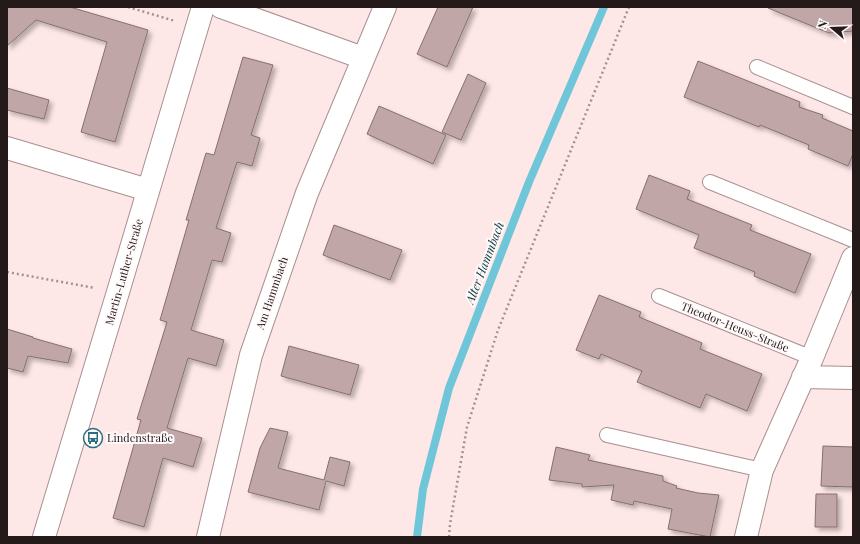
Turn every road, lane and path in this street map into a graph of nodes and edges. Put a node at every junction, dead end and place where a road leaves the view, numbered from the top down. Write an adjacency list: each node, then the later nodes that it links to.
1 (128, 7): 6 (path)
2 (203, 7): 6 (street, Martin-Luther-Straße)
3 (221, 7): 7 (street)
4 (385, 7): 7 (street, Am Hammbach)
5 (629, 7): 24 (path)
6 (197, 28): 12 (street, Martin-Luther-Straße)
7 (364, 58): 23 (street, Am Hammbach)
8 (757, 67): 9 (lane)
9 (853, 107)
10 (7, 148): 12 (street)
11 (710, 182): 13 (lane)
12 (148, 190): 16 (street, Martin-Luther-Straße)
13 (853, 240)
14 (853, 258): 18 (street)
15 (7, 272): 16 (path)
16 (118, 292): 22 (street, Martin-Luther-Straße)
17 (659, 296): 18 (lane, Theodor-Heuss-Straße)
18 (807, 368): 19 (street); 21 (street)
19 (853, 378)
20 (608, 435): 21 (lane)
21 (762, 470): 25 (street)
22 (44, 537)
23 (208, 537)
24 (449, 537)
25 (746, 537)

